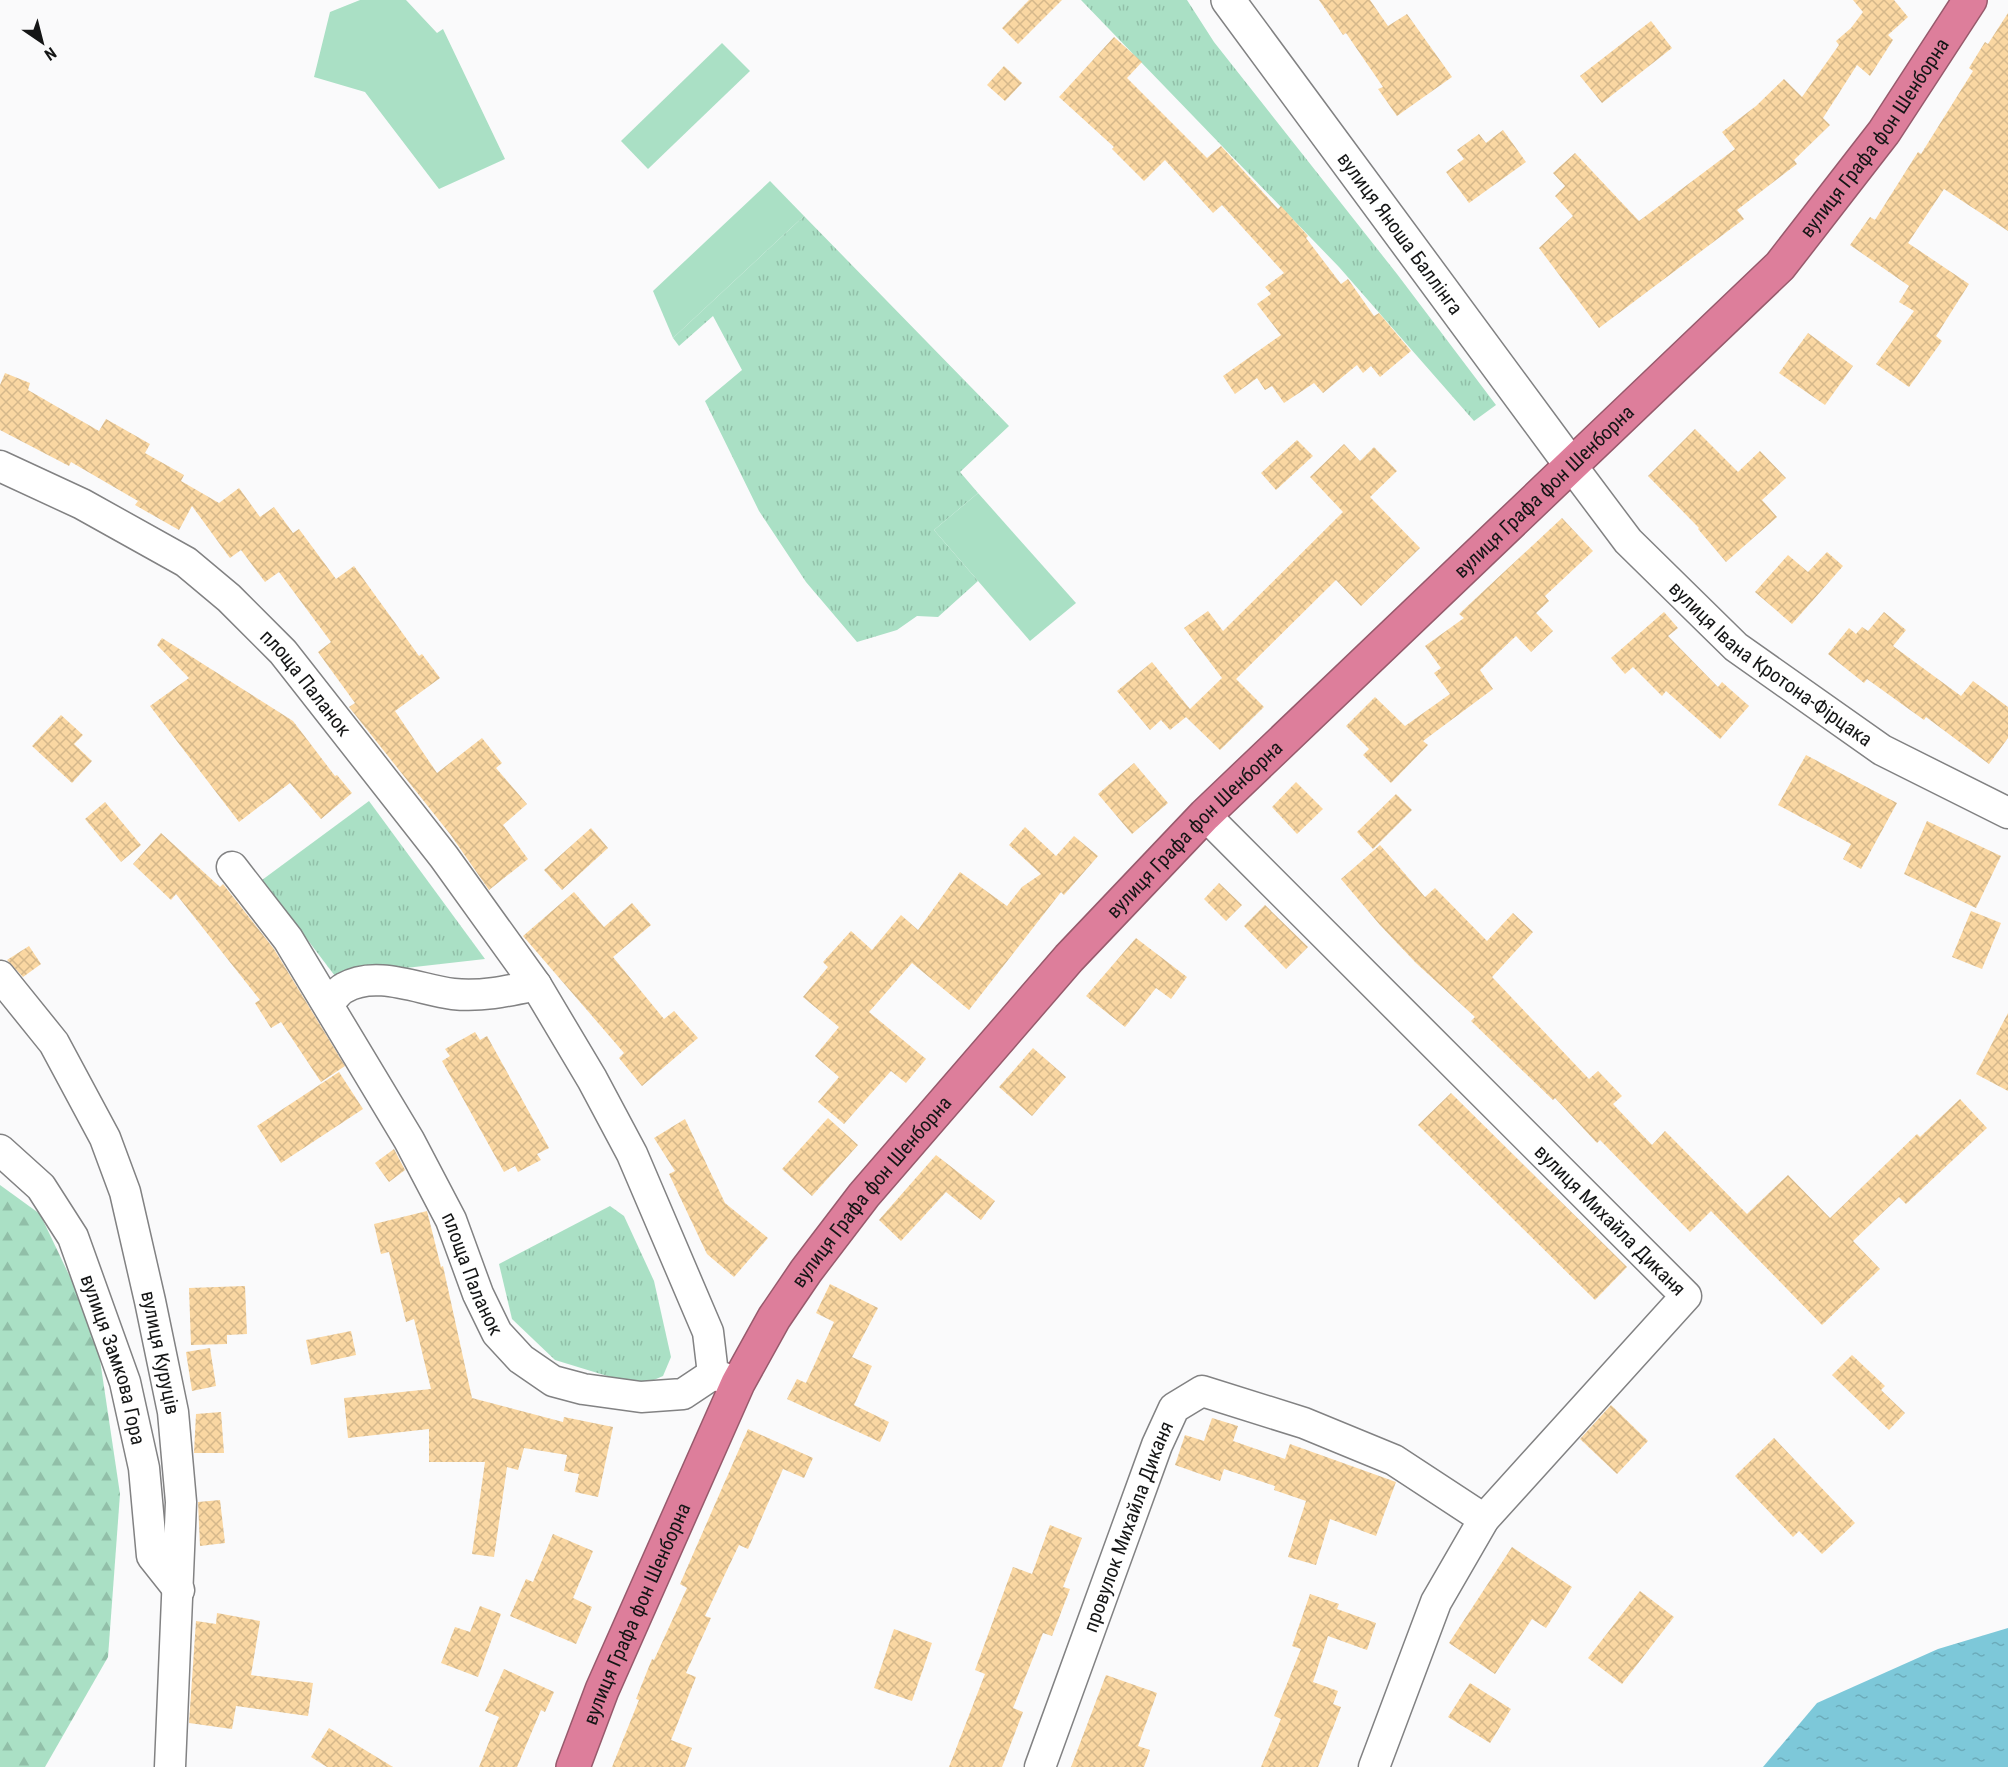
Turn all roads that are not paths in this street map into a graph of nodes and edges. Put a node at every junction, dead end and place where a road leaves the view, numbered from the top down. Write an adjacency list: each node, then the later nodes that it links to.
1 (1228, 0): 3 (street, вулиця Яноша Баллінга)
2 (1970, 0): 3 (highway, вулиця Графа фон Шенборна)
3 (1571, 465): 5 (street, вулиця Івана Кротона-Фірцака); 6 (highway, вулиця Графа фон Шенборна)
4 (0, 466): 9 (street, площа Паланок)
5 (2008, 813)
6 (1205, 815): 12 (highway, вулиця Графа фон Шенборна); 13 (street, вулиця Михайла Диканя)
7 (232, 867): 10 (street, площа Паланок)
8 (0, 976): 14 (street, вулиця Куруців)
9 (536, 985): 10 (street); 12 (street, площа Паланок)
10 (328, 1004): 12 (street, площа Паланок)
11 (0, 1150): 14 (street, вулиця Замкова Гора)
12 (725, 1378): 16 (highway, вулиця Графа фон Шенборна)
13 (1484, 1519): 17 (street, провулок Михайла Диканя); 18 (street, вулиця Михайла Диканя)
14 (179, 1590): 15 (street, вулиця Куруців)
15 (170, 1767)
16 (573, 1767)
17 (1040, 1767)
18 (1374, 1767)

